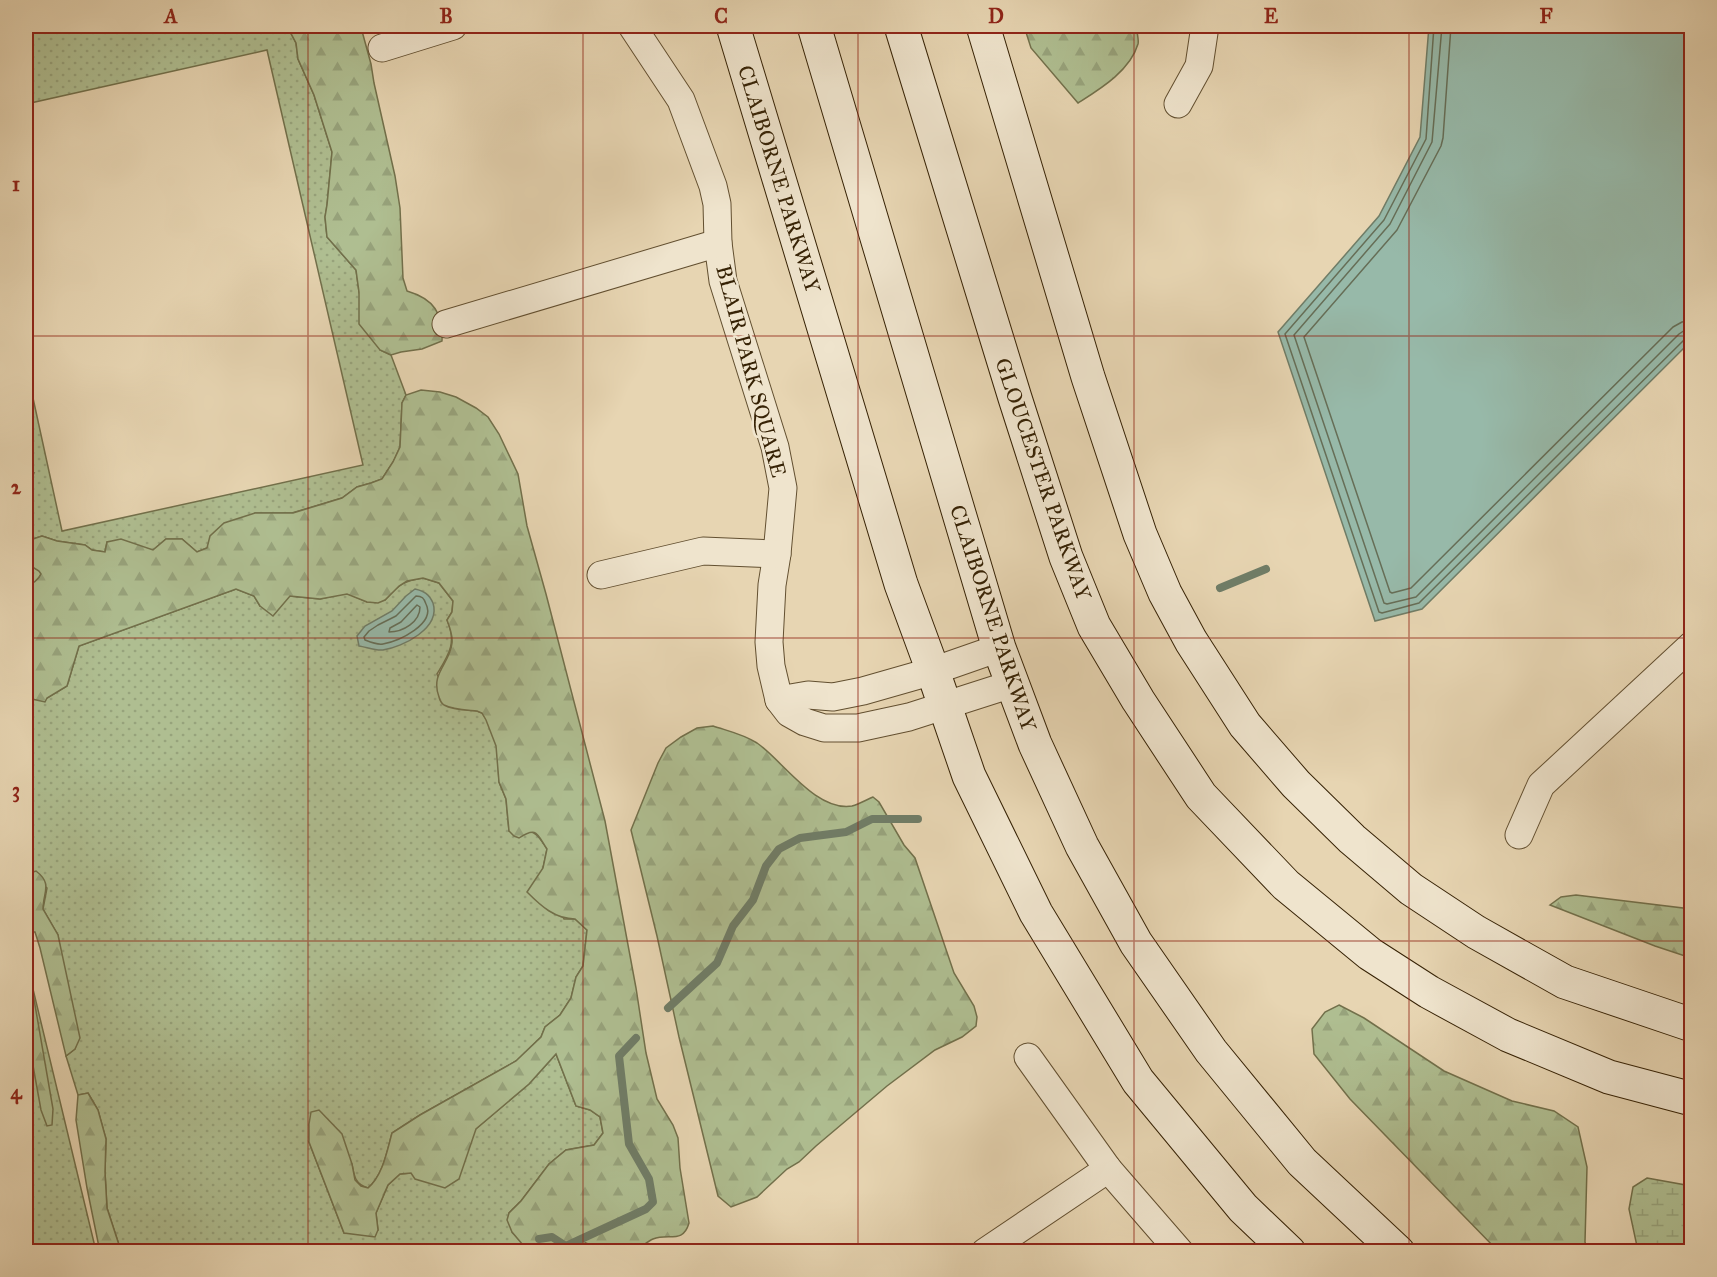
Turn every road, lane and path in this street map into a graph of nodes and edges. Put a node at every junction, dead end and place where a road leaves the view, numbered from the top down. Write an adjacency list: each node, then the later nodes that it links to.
1 (453, 26): 8 (street)
2 (632, 26): 10 (street, BLAIR PARK SQUARE)
3 (733, 26): 16 (main road, CLAIBORNE PARKWAY)
4 (814, 26): 15 (main road, CLAIBORNE PARKWAY)
5 (902, 26): 23 (main road, GLOUCESTER PARKWAY)
6 (983, 26): 21 (main road)
7 (1205, 26): 9 (street)
8 (382, 48)
9 (1178, 104)
10 (718, 243): 11 (street); 12 (street, BLAIR PARK SQUARE)
11 (446, 324)
12 (777, 554): 13 (street); 18 (street, BLAIR PARK SQUARE)
13 (601, 575)
14 (1692, 645): 20 (street)
15 (999, 648): 16 (street); 17 (main road, CLAIBORNE PARKWAY)
16 (933, 671): 18 (street); 19 (main road, CLAIBORNE PARKWAY)
17 (1012, 684): 19 (street); 28 (main road, CLAIBORNE PARKWAY)
18 (779, 700): 19 (street)
19 (944, 706): 27 (main road, CLAIBORNE PARKWAY)
20 (1519, 836)
21 (1692, 1025)
22 (1028, 1057): 24 (street)
23 (1692, 1099)
24 (1108, 1169): 25 (street); 26 (street)
25 (985, 1251)
26 (1180, 1251)
27 (1289, 1251)
28 (1398, 1251)

